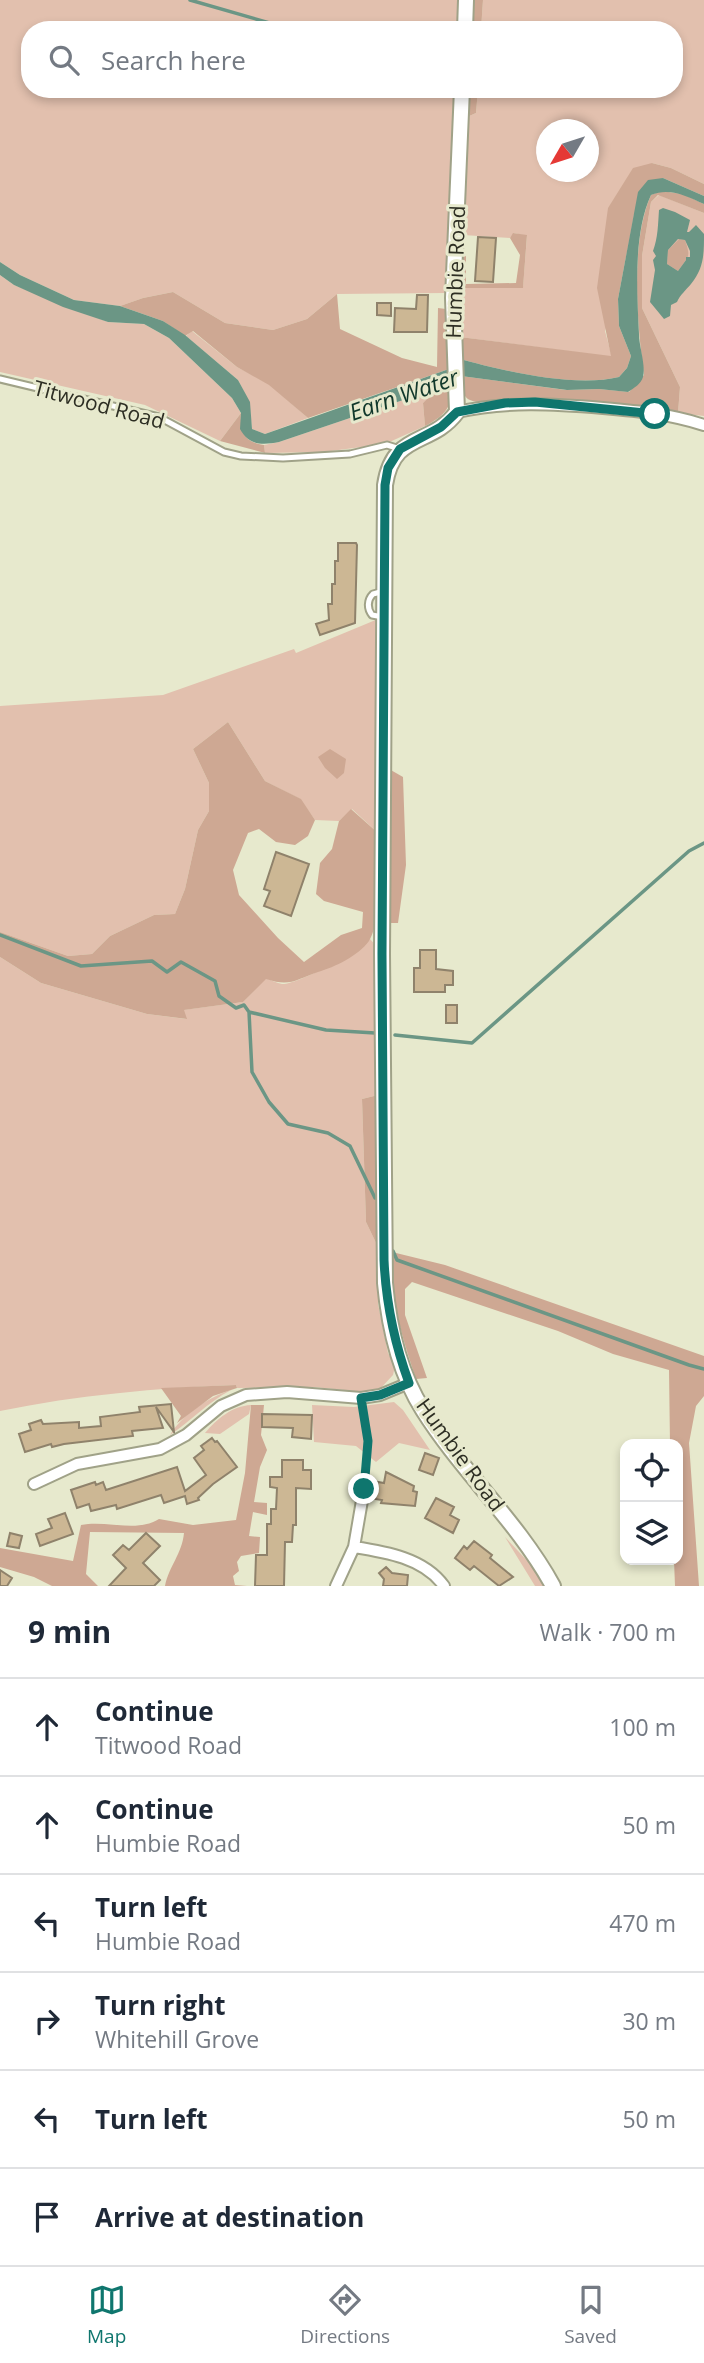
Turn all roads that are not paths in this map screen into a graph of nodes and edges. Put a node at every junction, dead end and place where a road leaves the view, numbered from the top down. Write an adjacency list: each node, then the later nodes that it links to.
1 (466, 0): 2 (street)
2 (465, 21)
3 (462, 98): 5 (street, Humbie Road)
4 (0, 379): 7 (lane, Titwood Road)
5 (457, 412): 6 (street); 7 (street)
6 (704, 425)
7 (400, 449): 8 (street, Humbie Road)
8 (409, 1383): 9 (street); 14 (street, Humbie Road)
9 (34, 1484)
10 (364, 1489): 11 (street)
11 (354, 1547): 12 (street); 13 (street)
12 (336, 1586)
13 (444, 1586)
14 (553, 1586)

